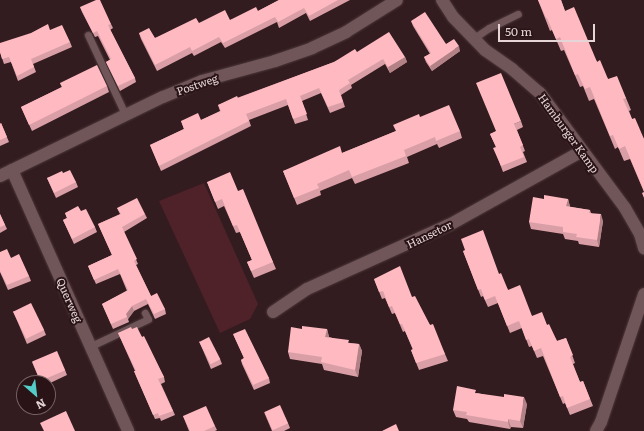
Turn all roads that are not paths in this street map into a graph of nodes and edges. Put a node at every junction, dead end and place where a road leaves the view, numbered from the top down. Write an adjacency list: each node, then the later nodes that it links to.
1 (397, 0): 6 (street, Postweg)
2 (442, 0): 5 (street, Hamburger Kamp)
3 (518, 14): 5 (lane)
4 (88, 35): 6 (lane)
5 (474, 38): 7 (street, Hamburger Kamp)
6 (125, 114): 8 (street, Postweg)
7 (582, 150): 10 (street, Hamburger Kamp); 12 (street, Hansetor)
8 (12, 170): 9 (street, Postweg); 14 (street, Querweg)
9 (0, 176)
10 (644, 248)
11 (644, 294): 16 (street)
12 (273, 312)
13 (145, 313): 14 (lane)
14 (90, 346): 15 (street, Querweg)
15 (128, 431)
16 (596, 431)

